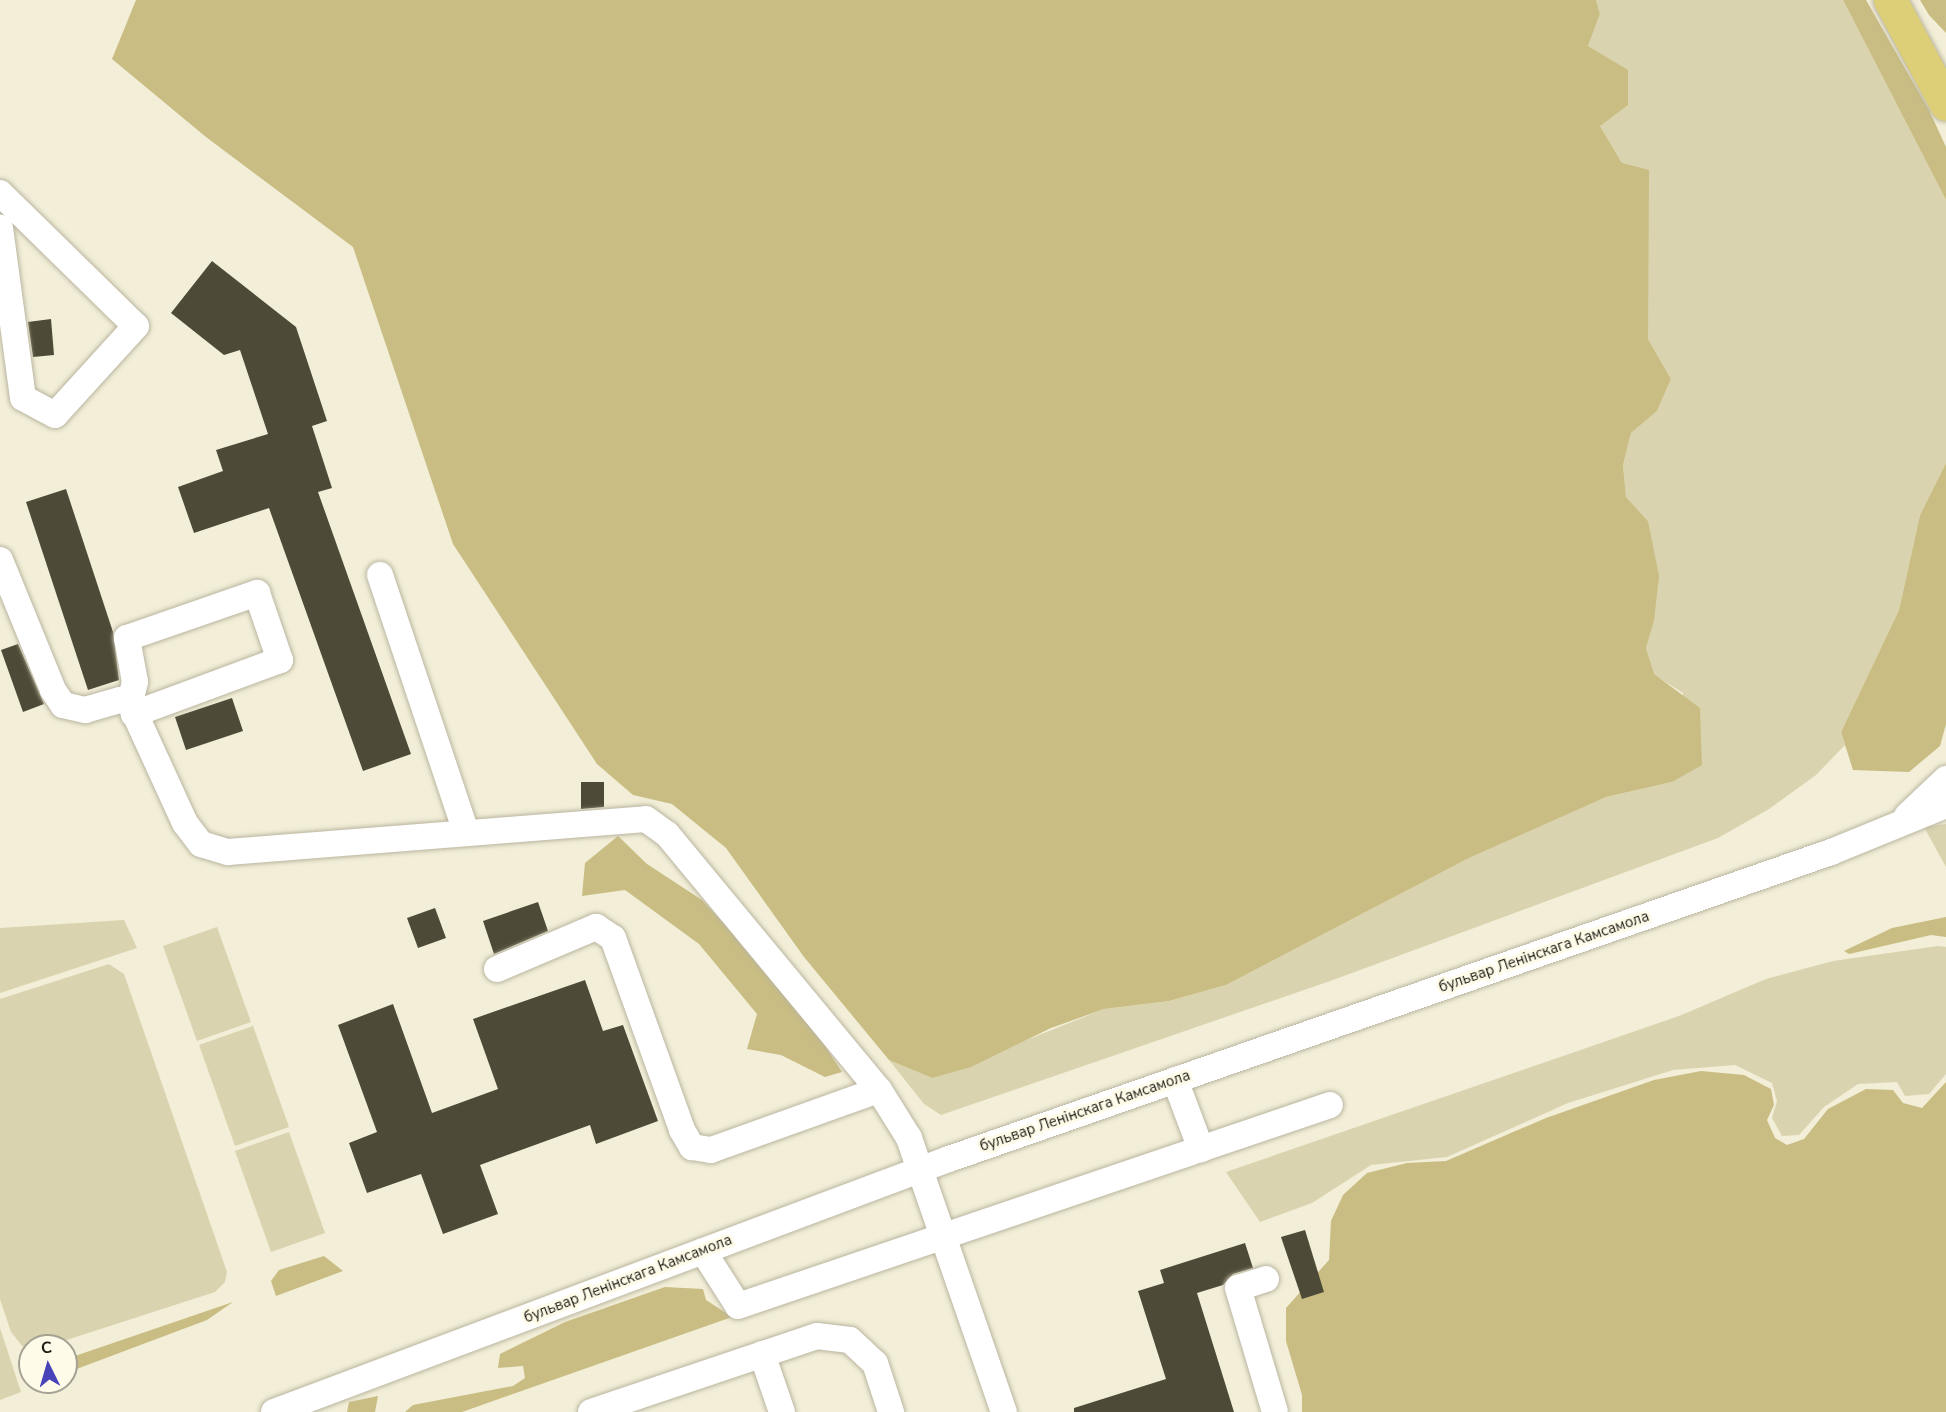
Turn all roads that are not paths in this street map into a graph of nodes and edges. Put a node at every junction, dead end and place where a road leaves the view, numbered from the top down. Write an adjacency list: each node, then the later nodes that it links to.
1 (1890, 0): 2 (main road)
2 (1946, 104)
3 (0, 193): 4 (street)
4 (0, 228)
5 (0, 560): 7 (street)
6 (380, 575): 11 (street)
7 (132, 708): 7 (street); 11 (street)
8 (1946, 779): 10 (street, бульвар Ленінскага Камсамола)
9 (1946, 805): 10 (street, бульвар Ленінскага Камсамола)
10 (1900, 823): 13 (street, бульвар Ленінскага Камсамола)
11 (466, 832): 14 (street)
12 (497, 969): 14 (street)
13 (1175, 1080): 16 (street); 17 (street, бульвар Ленінскага Камсамола)
14 (879, 1090): 17 (street)
15 (1330, 1105): 16 (street)
16 (1201, 1149): 18 (street)
17 (920, 1170): 18 (street); 19 (street, бульвар Ленінскага Камсамола)
18 (942, 1237): 19 (street); 22 (street)
19 (703, 1251): 23 (street, бульвар Ленінскага Камсамола)
20 (1266, 1279): 27 (street)
21 (762, 1354): 24 (street); 25 (street); 26 (street)
22 (999, 1408)
23 (274, 1412)
24 (591, 1412)
25 (782, 1412)
26 (891, 1412)
27 (1275, 1412)

